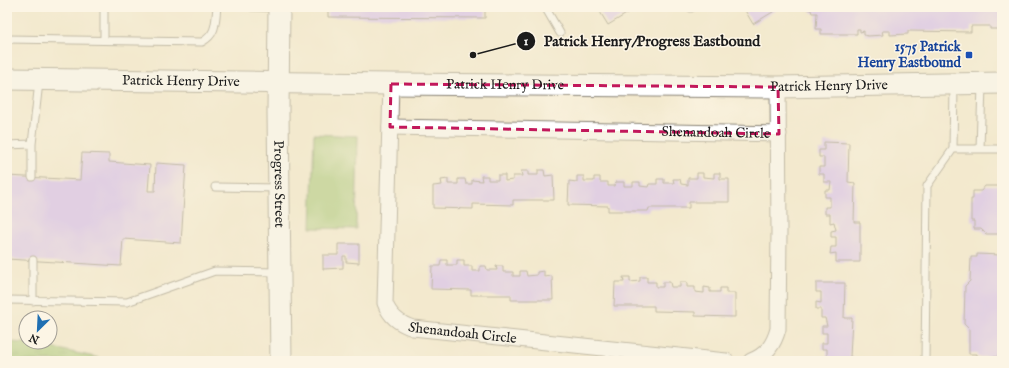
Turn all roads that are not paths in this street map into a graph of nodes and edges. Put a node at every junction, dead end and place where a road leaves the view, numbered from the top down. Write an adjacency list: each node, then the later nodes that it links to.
1 (104, 7): 8 (lane)
2 (217, 7): 8 (lane)
3 (251, 7): 4 (lane)
4 (279, 7): 11 (main road, Progress Street)
5 (545, 7): 6 (lane)
6 (560, 32)
7 (7, 39): 8 (lane)
8 (104, 40)
9 (7, 79): 10 (main road, Patrick Henry Drive)
10 (39, 80): 11 (main road, Patrick Henry Drive); 18 (lane)
11 (278, 82): 12 (main road, Patrick Henry Drive); 25 (main road, Progress Street)
12 (391, 84): 15 (main road, Patrick Henry Drive); 16 (street, Shenandoah Circle)
13 (954, 84): 14 (main road, Patrick Henry Drive); 15 (main road, Patrick Henry Drive); 22 (lane)
14 (992, 84): 20 (lane)
15 (778, 87): 17 (street, Shenandoah Circle)
16 (390, 127): 17 (street, Shenandoah Circle); 31 (street, Shenandoah Circle)
17 (779, 134): 32 (street, Shenandoah Circle)
18 (32, 144): 19 (lane); 23 (lane)
19 (7, 145)
20 (980, 149): 21 (lane); 22 (lane)
21 (1002, 149)
22 (953, 150): 33 (lane)
23 (32, 177)
24 (215, 187): 25 (lane)
25 (280, 188): 27 (main road, Progress Street)
26 (32, 260): 29 (lane)
27 (281, 272): 29 (lane); 30 (main road, Progress Street)
28 (7, 300): 29 (lane)
29 (33, 301)
30 (281, 361)
31 (726, 361)
32 (751, 361)
33 (925, 361)

